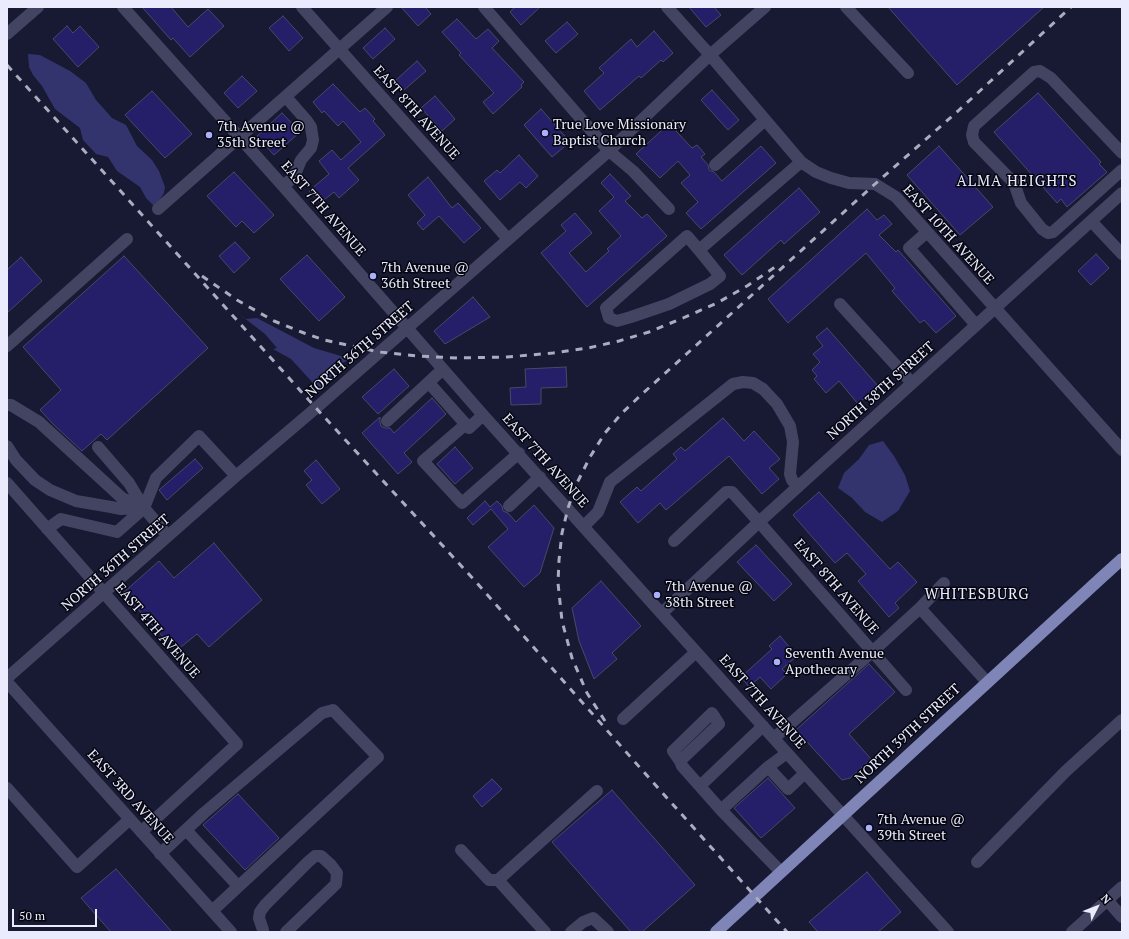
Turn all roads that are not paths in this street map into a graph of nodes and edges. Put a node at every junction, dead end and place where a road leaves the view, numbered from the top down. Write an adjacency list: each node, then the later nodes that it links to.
1 (38, 7): 9 (street)
2 (123, 7): 15 (street, EAST 7TH AVENUE)
3 (302, 7): 10 (street, EAST 8TH AVENUE)
4 (387, 7): 10 (street)
5 (484, 7): 16 (street)
6 (667, 7): 11 (street, EAST 10TH AVENUE)
7 (765, 7): 11 (street, NORTH 36TH STREET)
8 (846, 7): 12 (street)
9 (7, 34)
10 (339, 49): 13 (street); 28 (street, EAST 8TH AVENUE)
11 (710, 55): 14 (street, EAST 10TH AVENUE); 16 (street, NORTH 36TH STREET)
12 (908, 73)
13 (286, 97): 15 (street); 21 (street)
14 (766, 120): 18 (street, EAST 10TH AVENUE); 19 (street)
15 (240, 138): 21 (street, EAST 7TH AVENUE); 24 (street)
16 (609, 151): 23 (street); 28 (street, NORTH 36TH STREET)
17 (1122, 153): 20 (street)
18 (801, 162): 26 (street, EAST 10TH AVENUE); 29 (street)
19 (715, 165)
20 (1121, 172)
21 (283, 186): 34 (street, EAST 7TH AVENUE)
22 (1122, 193): 25 (street, NORTH 38TH STREET)
23 (669, 209)
24 (158, 210)
25 (1091, 221): 30 (street); 32 (street, NORTH 38TH STREET)
26 (926, 233): 32 (street, EAST 10TH AVENUE); 33 (street)
27 (127, 239): 35 (street)
28 (508, 239): 34 (street, NORTH 36TH STREET)
29 (699, 250): 29 (street)
30 (1122, 254)
31 (840, 304): 38 (street)
32 (994, 308): 33 (street, NORTH 38TH STREET); 45 (street, EAST 10TH AVENUE)
33 (976, 325): 38 (street, NORTH 38TH STREET)
34 (407, 328): 36 (street, EAST 7TH AVENUE); 47 (street, NORTH 36TH STREET)
35 (7, 346)
36 (444, 369): 37 (street); 40 (street, EAST 7TH AVENUE)
37 (429, 383): 41 (street); 42 (street)
38 (912, 384): 50 (street, NORTH 38TH STREET)
39 (8, 408): 52 (street)
40 (483, 415): 42 (street); 46 (street, EAST 7TH AVENUE)
41 (387, 421)
42 (466, 424): 46 (street)
43 (7, 446): 52 (street)
44 (98, 447): 52 (street)
45 (1122, 450)
46 (518, 453): 48 (street, EAST 7TH AVENUE)
47 (236, 476): 52 (street); 56 (street, NORTH 36TH STREET)
48 (540, 477): 51 (street); 54 (street, EAST 7TH AVENUE)
49 (7, 483): 55 (street, EAST 4TH AVENUE)
50 (798, 487): 53 (street, NORTH 38TH STREET); 54 (street)
51 (509, 506)
52 (144, 508): 55 (street); 56 (street)
53 (759, 522): 57 (street, EAST 8TH AVENUE); 62 (street, NORTH 38TH STREET); 64 (street, EAST 8TH AVENUE)
54 (584, 526): 62 (street, EAST 7TH AVENUE)
55 (47, 529): 60 (street, EAST 4TH AVENUE)
56 (168, 536): 60 (street, NORTH 36TH STREET)
57 (674, 541)
58 (1122, 560): 66 (main road, NORTH 39TH STREET)
59 (944, 583): 61 (street)
60 (104, 593): 65 (street, NORTH 36TH STREET); 84 (street, EAST 4TH AVENUE)
61 (920, 608): 64 (street); 66 (street)
62 (662, 613): 63 (street, EAST 7TH AVENUE)
63 (696, 652): 69 (street); 71 (street, EAST 7TH AVENUE)
64 (872, 652): 68 (street, EAST 8TH AVENUE); 72 (street)
65 (7, 678)
66 (987, 682): 81 (main road, NORTH 39TH STREET)
67 (9, 689): 82 (street, EAST 3RD AVENUE)
68 (906, 690)
69 (623, 719)
70 (1122, 720): 87 (street)
71 (763, 726): 72 (street, EAST 7TH AVENUE); 77 (street)
72 (774, 738): 73 (street, EAST 7TH AVENUE)
73 (787, 753): 75 (street); 76 (street, EAST 7TH AVENUE)
74 (680, 761): 77 (street)
75 (768, 767): 76 (street); 80 (street)
76 (805, 773): 81 (street, EAST 7TH AVENUE)
77 (700, 786): 80 (street)
78 (7, 788): 82 (street)
79 (597, 791): 89 (street)
80 (721, 810): 88 (street)
81 (843, 815): 88 (main road, NORTH 39TH STREET); 103 (street, EAST 7TH AVENUE)
82 (130, 819): 84 (street, EAST 3RD AVENUE)
83 (186, 830): 86 (street); 90 (street); 90 (street)
84 (141, 832): 86 (street, EAST 3RD AVENUE)
85 (461, 850): 89 (street)
86 (160, 854): 93 (street, EAST 3RD AVENUE)
87 (978, 862)
88 (782, 872): 102 (main road, NORTH 39TH STREET)
89 (498, 880): 99 (street)
90 (238, 886): 93 (street)
91 (1122, 887): 92 (street)
92 (1107, 900): 94 (street); 95 (street)
93 (212, 911): 97 (street, EAST 3RD AVENUE)
94 (1122, 916)
95 (1079, 930)
96 (264, 931): 98 (street)
97 (231, 932)
98 (286, 932)
99 (545, 932)
100 (570, 932): 101 (street)
101 (608, 932)
102 (716, 932)
103 (948, 932)

